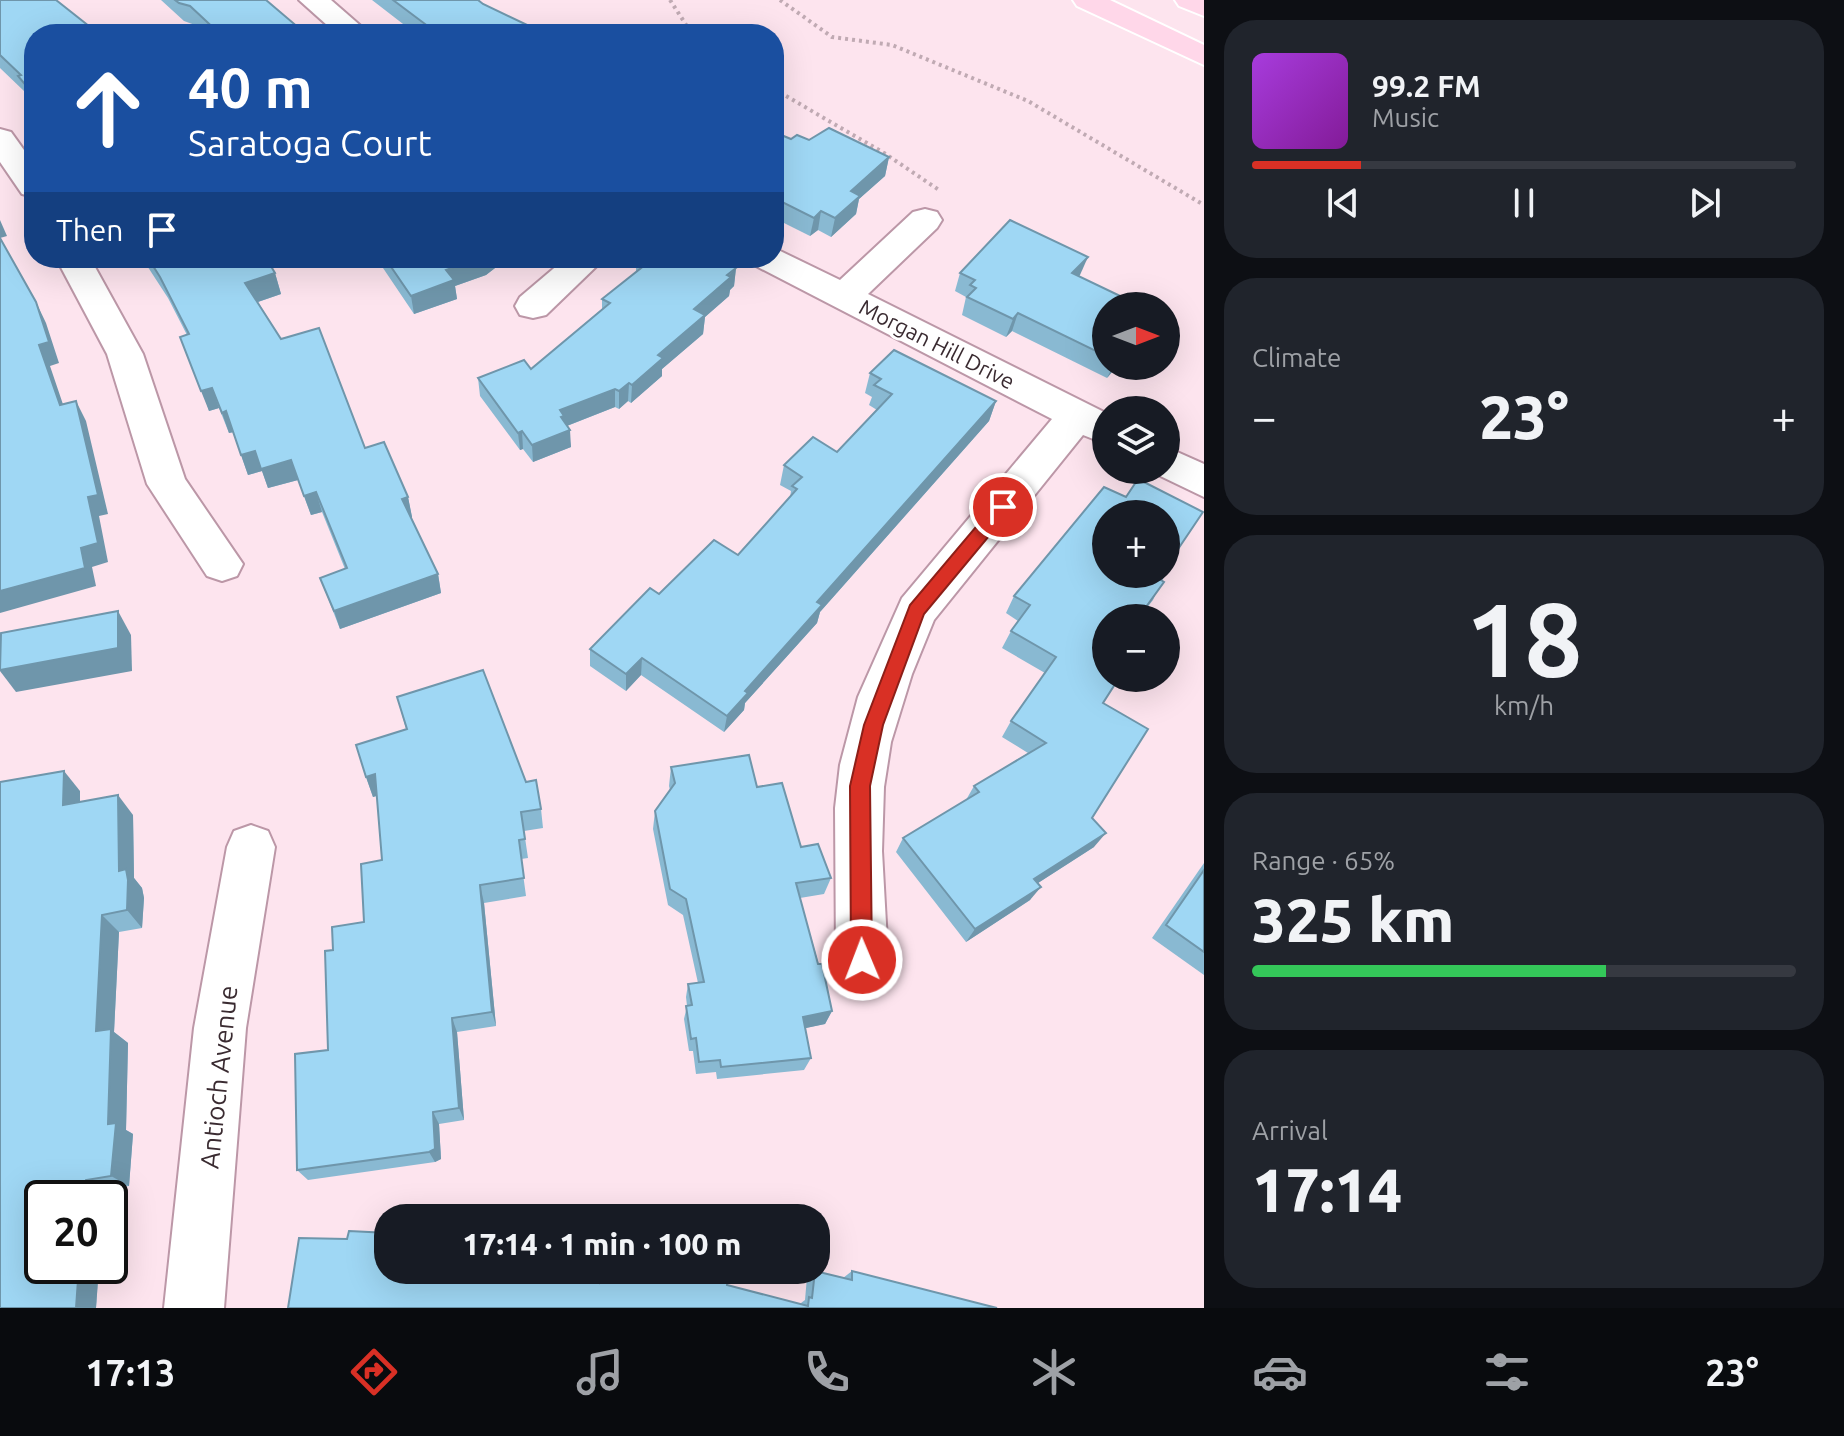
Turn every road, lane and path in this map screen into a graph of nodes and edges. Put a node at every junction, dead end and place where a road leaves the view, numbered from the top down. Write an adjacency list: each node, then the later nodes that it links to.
1 (313, 0): 7 (street)
2 (670, 0): 8 (path)
3 (780, 0): 13 (path)
4 (1087, 0): 9 (main road)
5 (1189, 0): 6 (main road)
6 (1204, 7)
7 (343, 24)
8 (686, 24)
9 (1204, 56)
10 (784, 95): 14 (path)
11 (0, 139): 12 (street)
12 (24, 173)
13 (1204, 205)
14 (925, 220): 18 (street)
15 (784, 267): 18 (street, Morgan Hill Drive)
16 (78, 268): 23 (street)
17 (577, 268): 19 (street)
18 (845, 296): 20 (street, Morgan Hill Drive)
19 (533, 306)
20 (1092, 423): 25 (street)
21 (1180, 469): 22 (street)
22 (1204, 482)
23 (222, 564)
24 (251, 847): 26 (street, Antioch Avenue)
25 (862, 960)
26 (194, 1308)

